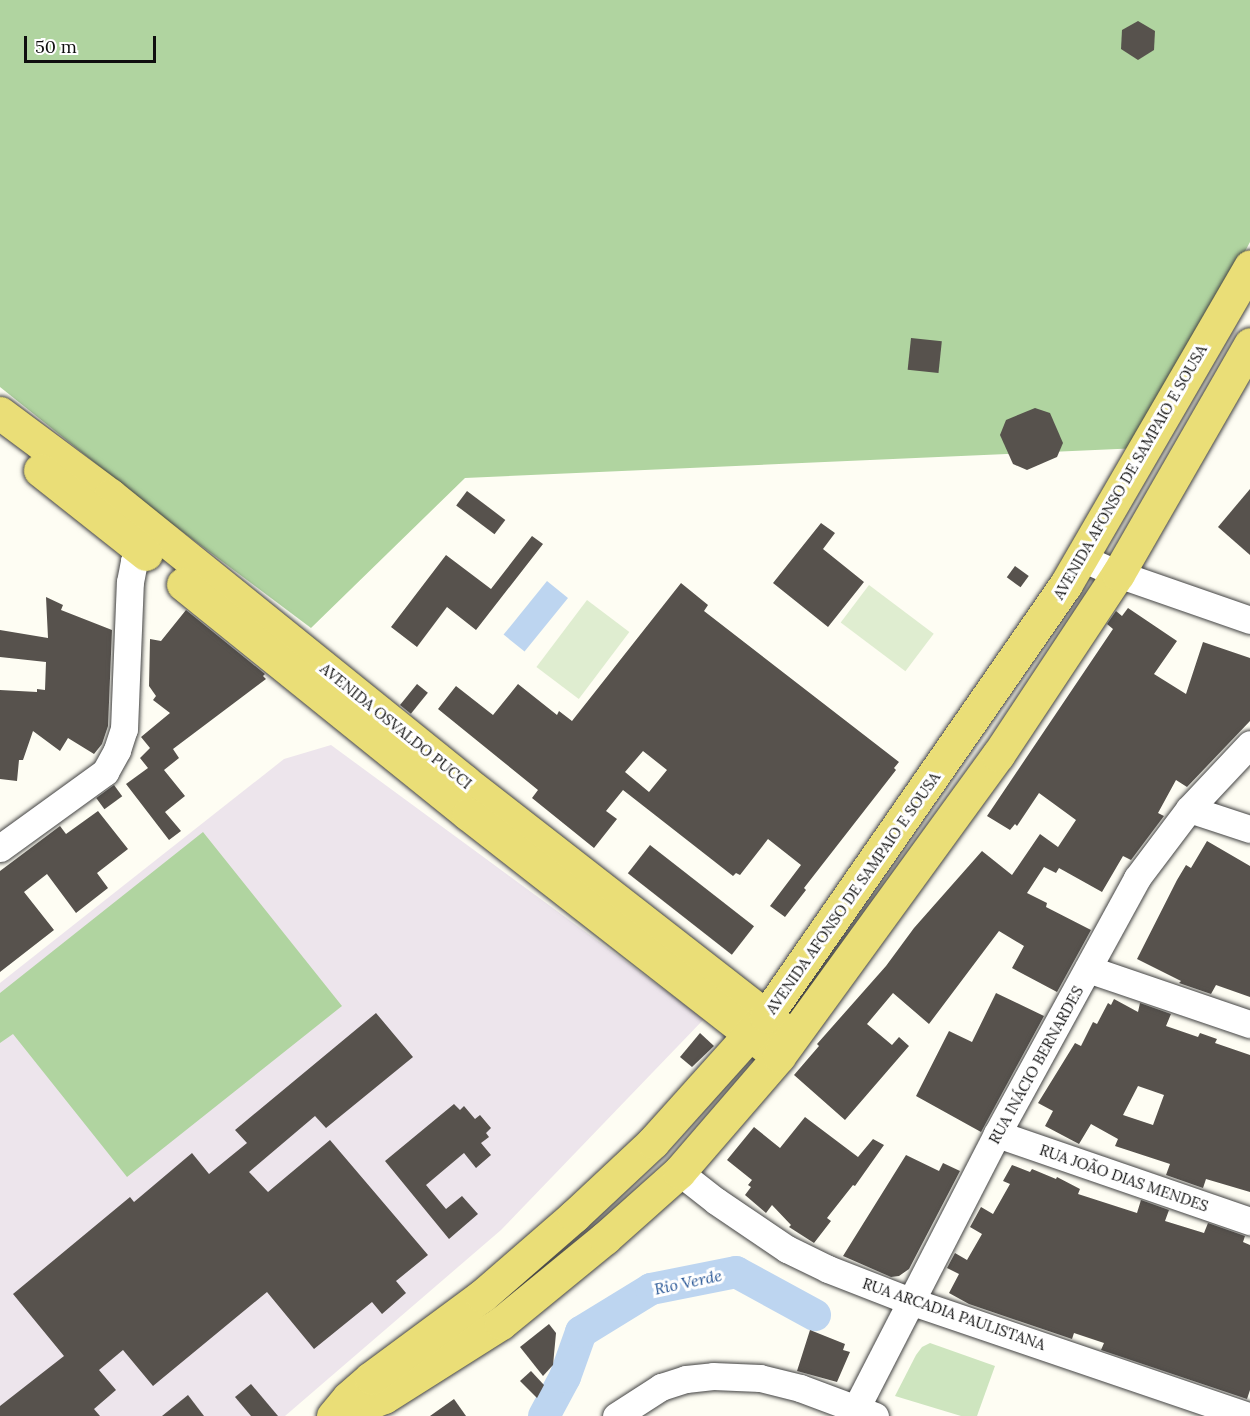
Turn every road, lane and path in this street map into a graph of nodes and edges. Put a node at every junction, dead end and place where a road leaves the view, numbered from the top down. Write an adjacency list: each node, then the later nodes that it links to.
1 (1250, 266): 6 (main road, AVENIDA AFONSO DE SAMPAIO E SOUSA)
2 (1250, 344): 7 (main road, AVENIDA AFONSO DE SAMPAIO E SOUSA)
3 (0, 413): 5 (main road, AVENIDA OSVALDO PUCCI)
4 (0, 439): 5 (main road, AVENIDA OSVALDO PUCCI)
5 (144, 538): 12 (street); 15 (main road, AVENIDA OSVALDO PUCCI)
6 (1082, 558): 7 (street); 15 (main road, AVENIDA AFONSO DE SAMPAIO E SOUSA)
7 (1118, 574): 8 (street); 16 (main road, AVENIDA AFONSO DE SAMPAIO E SOUSA)
8 (1250, 620)
9 (1250, 744): 10 (street, RUA INÁCIO BERNARDES)
10 (1189, 809): 11 (street); 13 (street, RUA INÁCIO BERNARDES)
11 (1250, 829)
12 (0, 848)
13 (1088, 969): 14 (street); 17 (street, RUA INÁCIO BERNARDES)
14 (1250, 1024)
15 (758, 1026): 16 (main road, AVENIDA OSVALDO PUCCI); 20 (main road, AVENIDA AFONSO DE SAMPAIO E SOUSA)
16 (786, 1047): 18 (main road, AVENIDA AFONSO DE SAMPAIO E SOUSA)
17 (997, 1134): 19 (street, RUA JOÃO DIAS MENDES); 21 (street, RUA INÁCIO BERNARDES)
18 (679, 1172): 21 (street, RUA ARCADIA PAULISTANA); 22 (main road, AVENIDA AFONSO DE SAMPAIO E SOUSA)
19 (1250, 1221)
20 (482, 1296): 22 (main road); 24 (main road, AVENIDA AFONSO DE SAMPAIO E SOUSA)
21 (910, 1300): 23 (street, RUA INÁCIO BERNARDES); 26 (street, RUA ARCADIA PAULISTANA)
22 (501, 1323): 24 (main road, AVENIDA AFONSO DE SAMPAIO E SOUSA)
23 (861, 1414): 25 (street)
24 (334, 1416)
25 (616, 1416)
26 (1248, 1416)

